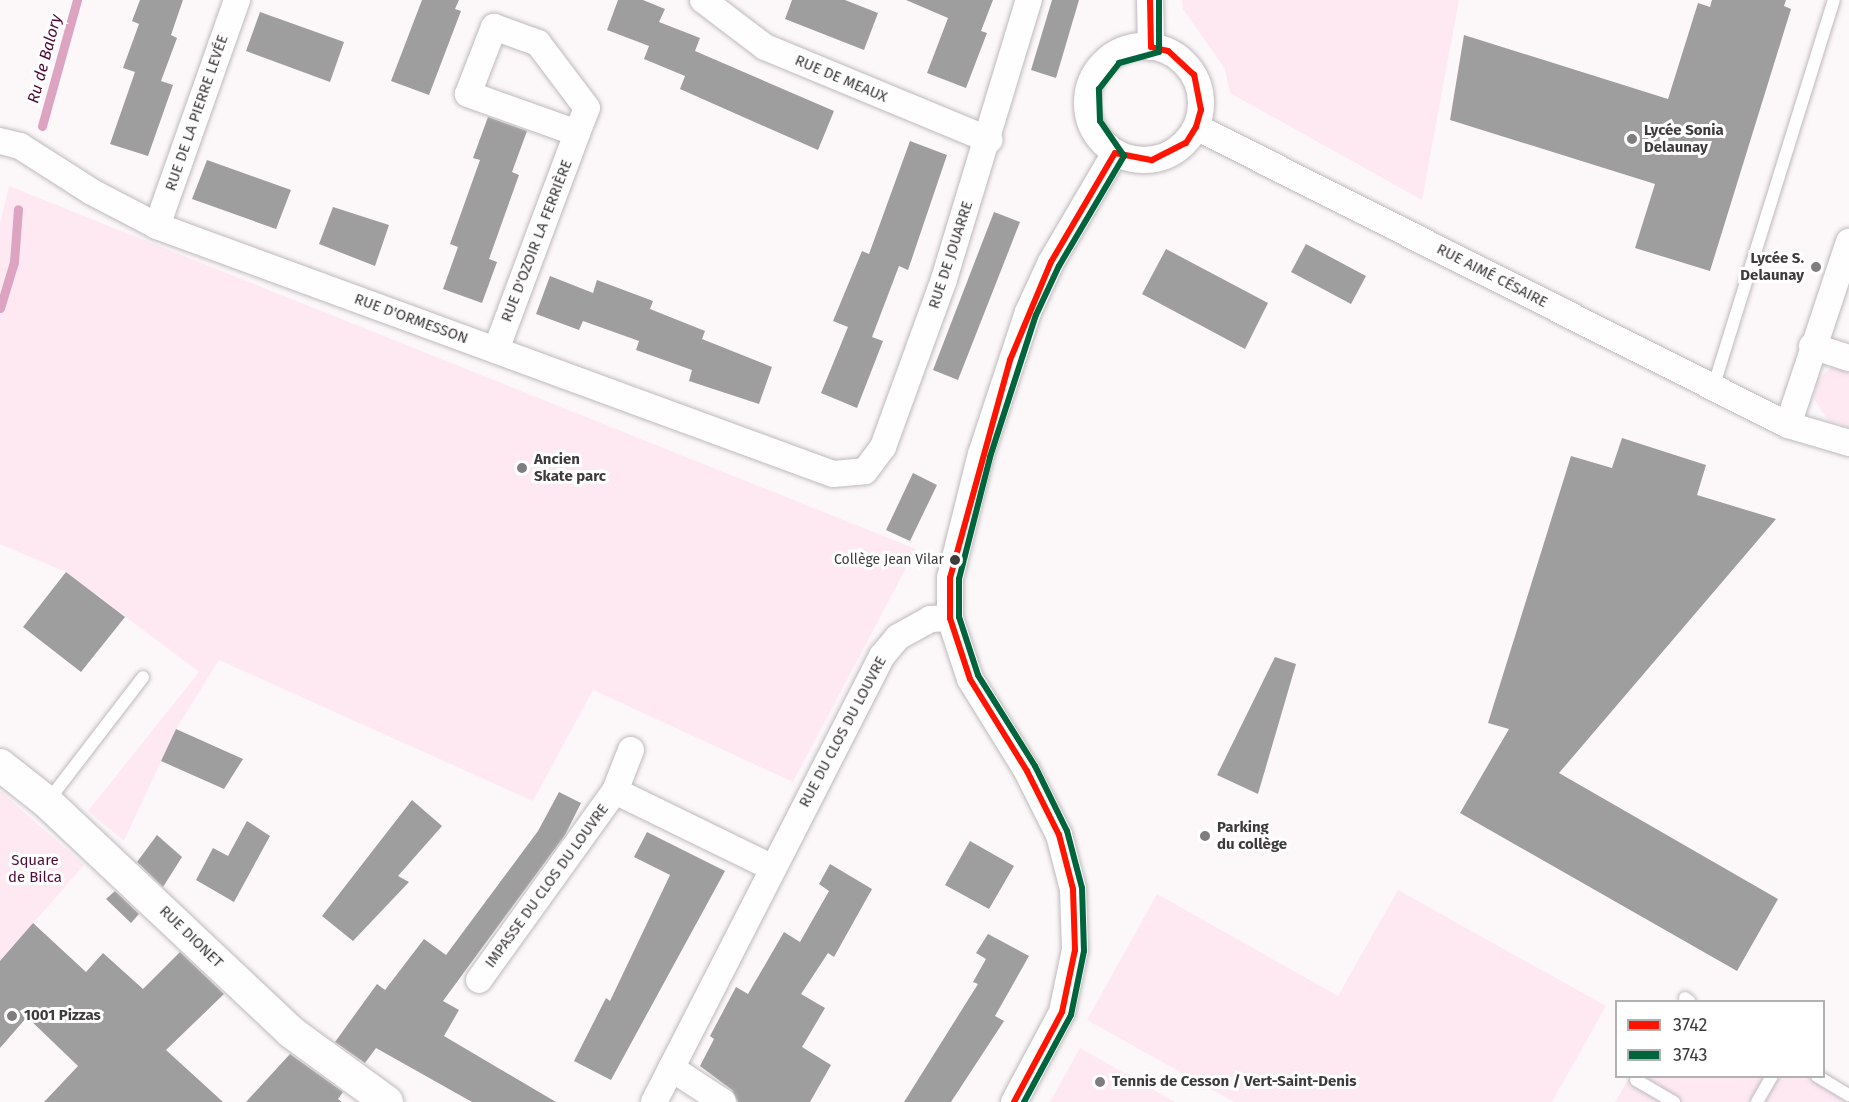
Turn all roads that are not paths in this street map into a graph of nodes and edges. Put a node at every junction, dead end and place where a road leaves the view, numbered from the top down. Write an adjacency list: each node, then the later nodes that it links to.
1 (237, 0): 12 (street, RUE DE LA PIERRE LEVÉE)
2 (703, 0): 9 (street, RUE DE MEAUX)
3 (1029, 0): 9 (street, RUE DE JOUARRE)
4 (1150, 0): 6 (street)
5 (1834, 0): 17 (lane)
6 (1151, 47): 7 (street); 11 (street)
7 (1196, 127): 11 (street); 17 (street, RUE AIMÉ CÉSAIRE)
8 (577, 133): 8 (street, RUE D'OZOIR LA FERRIÈRE); 15 (street, RUE D'OZOIR LA FERRIÈRE)
9 (989, 140): 20 (street, RUE DE JOUARRE)
10 (0, 141): 12 (street, RUE D'ORMESSON)
11 (1115, 153): 21 (street)
12 (157, 226): 15 (street, RUE D'ORMESSON)
13 (1849, 242): 14 (street)
14 (1812, 346): 16 (street); 18 (street)
15 (496, 350): 20 (street, RUE D'ORMESSON)
16 (1849, 358)
17 (1713, 388): 18 (street, RUE AIMÉ CÉSAIRE)
18 (1788, 425): 19 (street, RUE AIMÉ CÉSAIRE)
19 (1849, 443)
20 (833, 474)
21 (951, 618): 27 (street, RUE DU CLOS DU LOUVRE); 37 (street)
22 (143, 677): 26 (lane)
23 (631, 750): 25 (street, IMPASSE DU CLOS DU LOUVRE)
24 (0, 765): 26 (street, RUE DIONET)
25 (615, 791): 27 (street, IMPASSE DU CLOS DU LOUVRE); 28 (street, IMPASSE DU CLOS DU LOUVRE)
26 (47, 802): 34 (street, RUE DIONET)
27 (771, 867): 29 (street, RUE DU CLOS DU LOUVRE)
28 (479, 980)
29 (671, 1068): 35 (street, RUE DU CLOS DU LOUVRE); 36 (street)
30 (1771, 1078): 39 (lane)
31 (1819, 1078): 33 (lane)
32 (1636, 1080): 38 (lane)
33 (1849, 1095)
34 (387, 1102)
35 (654, 1102)
36 (723, 1102)
37 (1014, 1102)
38 (1674, 1102)
39 (1757, 1102)

